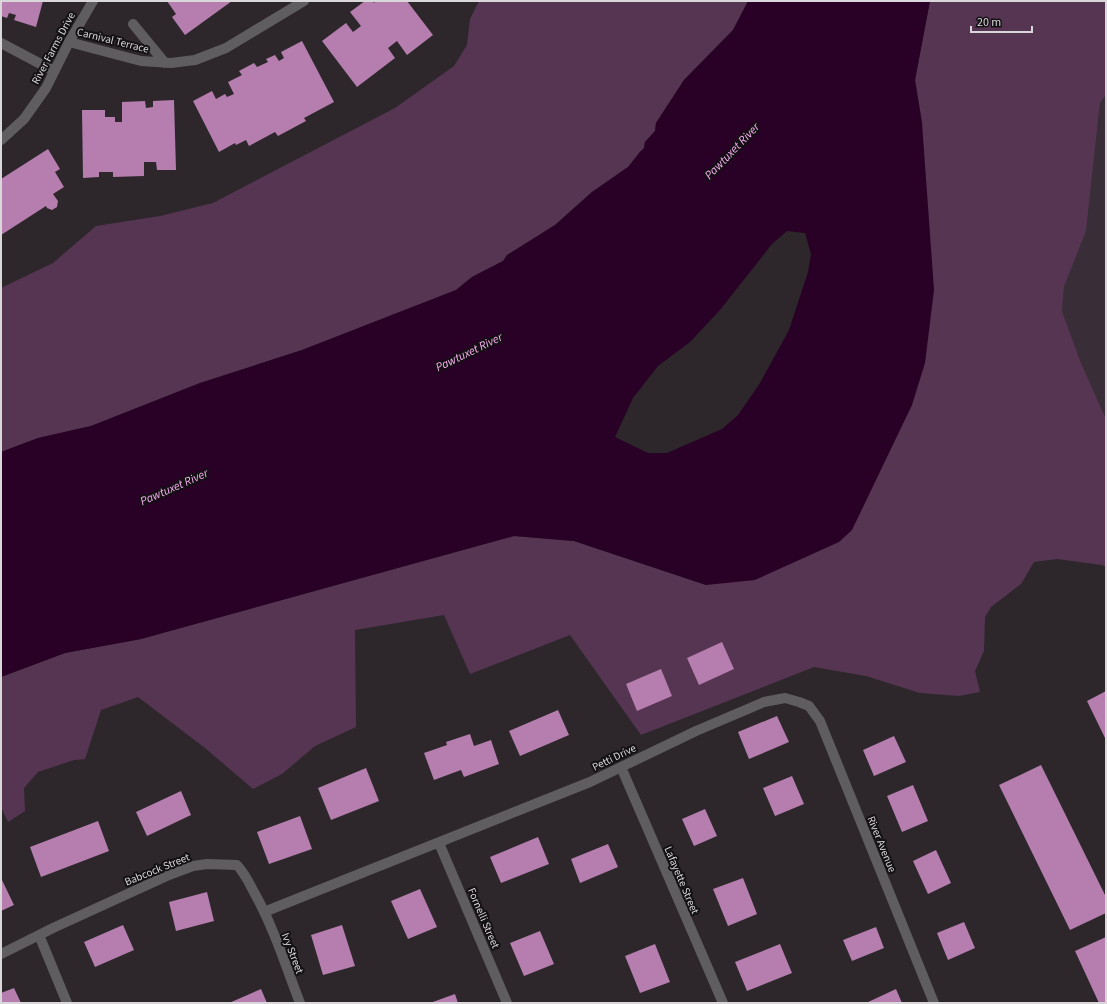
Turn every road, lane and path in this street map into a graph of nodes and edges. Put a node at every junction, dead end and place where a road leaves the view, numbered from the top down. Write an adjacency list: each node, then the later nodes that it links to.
1 (92, 1): 4 (street, River Farms Drive)
2 (304, 1): 6 (street, Carnival Terrace)
3 (133, 24): 6 (street)
4 (69, 42): 6 (street, Carnival Terrace); 7 (street, River Farms Drive)
5 (1, 44): 7 (street)
6 (165, 63)
7 (54, 71): 8 (street, River Farms Drive)
8 (1, 140)
9 (799, 702): 10 (street, Petti Drive); 19 (street, River Avenue)
10 (621, 767): 11 (street, Petti Drive); 18 (street, Lafayette Street)
11 (439, 843): 12 (street); 17 (street, Fornelli Street)
12 (264, 912): 13 (street, Babcock Street); 16 (street, Ivy Street)
13 (39, 935): 14 (street, Babcock Street); 15 (street)
14 (1, 954)
15 (67, 1003)
16 (300, 1003)
17 (507, 1003)
18 (722, 1003)
19 (934, 1003)

